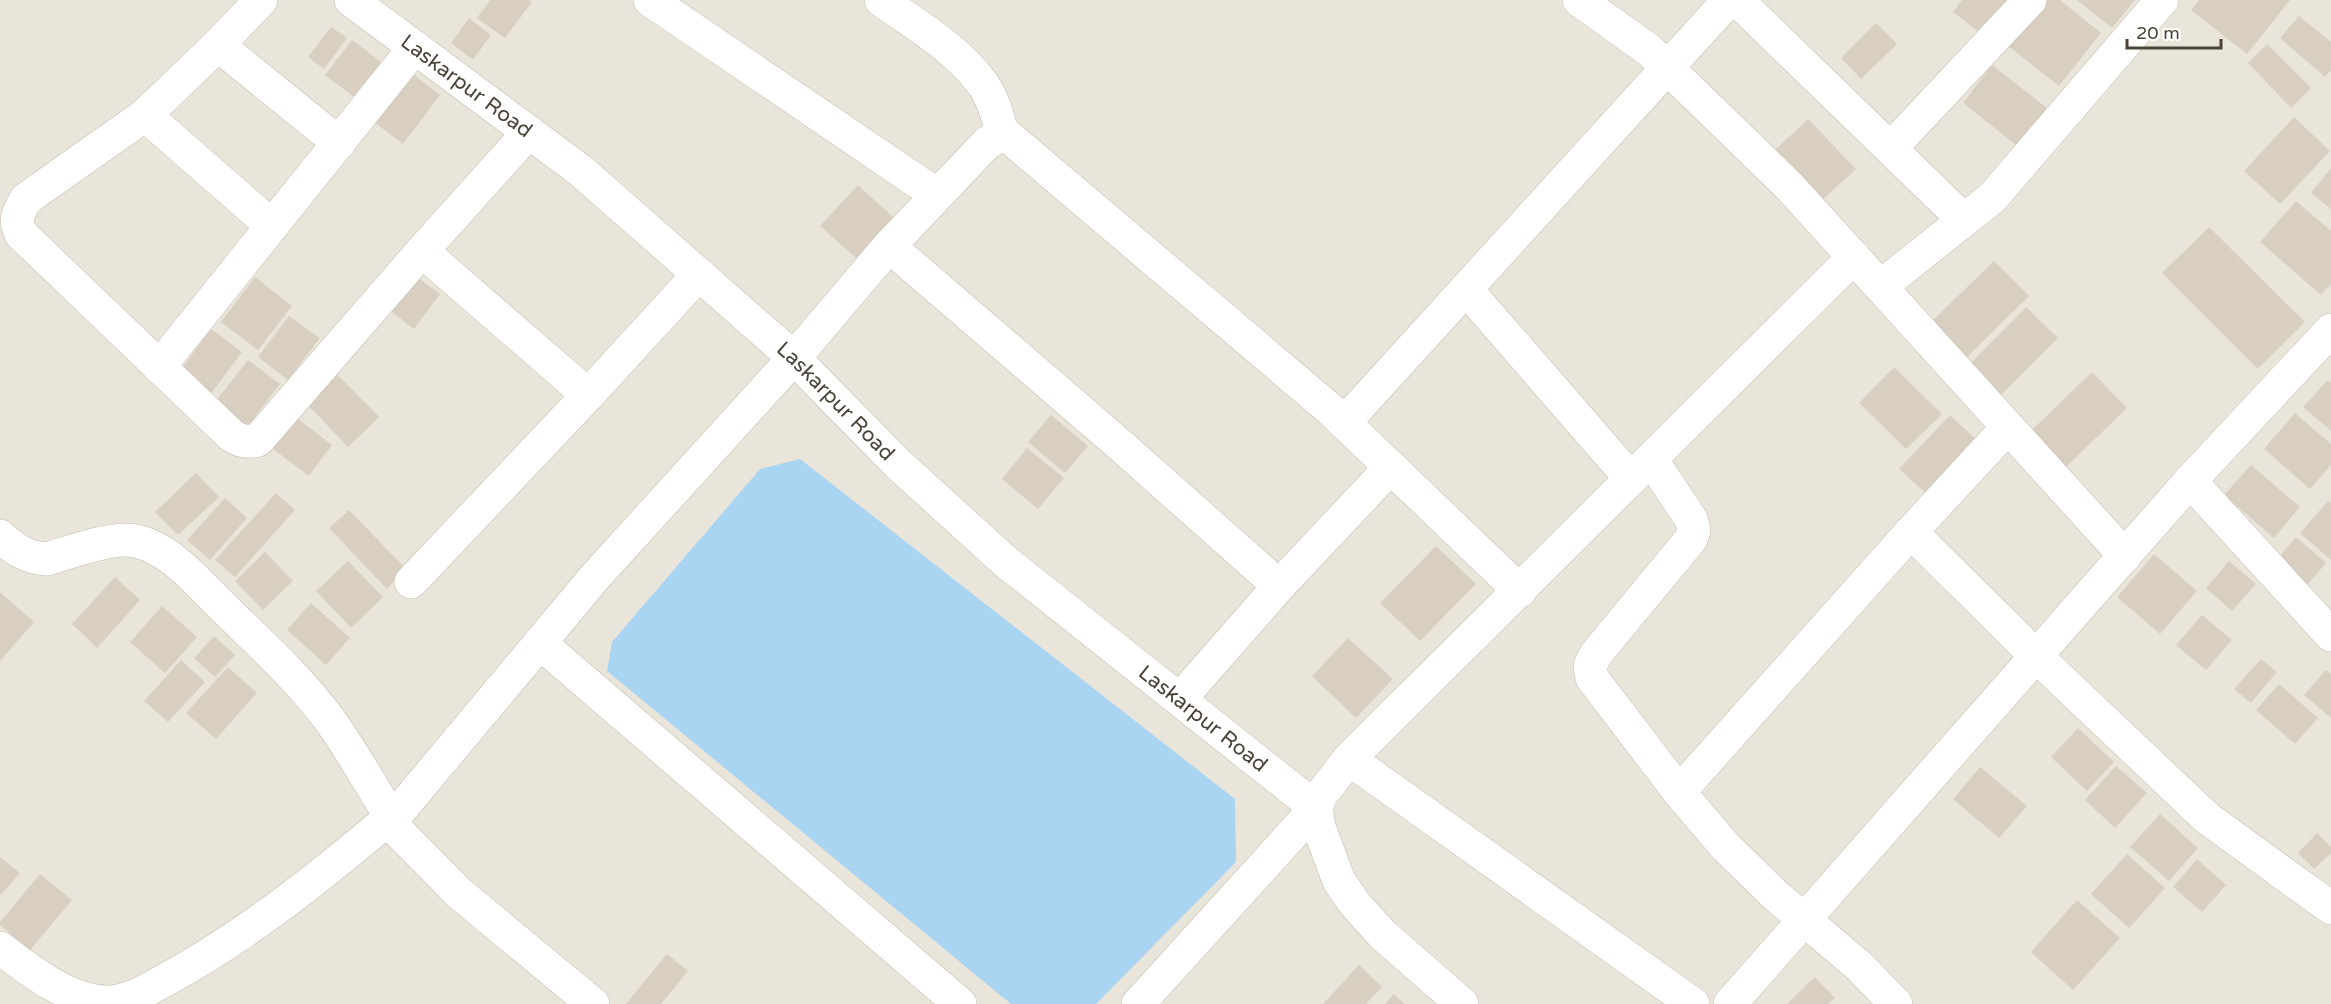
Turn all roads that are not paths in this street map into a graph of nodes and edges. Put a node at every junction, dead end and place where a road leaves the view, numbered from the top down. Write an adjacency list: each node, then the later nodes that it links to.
1 (261, 0): 10 (street)
2 (652, 0): 18 (street)
3 (881, 0): 15 (street)
4 (1580, 0): 12 (street)
5 (1729, 0): 12 (street)
6 (1737, 0): 17 (street)
7 (2030, 0): 17 (street)
8 (2162, 0): 19 (street)
9 (365, 4): 11 (street, Laskarpur Road)
10 (218, 45): 13 (street); 16 (street)
11 (416, 47): 14 (street, Laskarpur Road); 16 (street)
12 (1667, 67): 23 (street); 26 (street)
13 (145, 115): 20 (street); 29 (street)
14 (529, 132): 22 (street); 24 (street, Laskarpur Road)
15 (1002, 134): 18 (street); 31 (street)
16 (339, 143): 20 (street)
17 (1891, 148): 19 (street)
18 (937, 195): 21 (street)
19 (1964, 220): 25 (street)
20 (272, 226): 29 (street)
21 (889, 246): 28 (street); 40 (street)
22 (422, 251): 29 (street); 30 (street)
23 (1854, 257): 25 (street); 34 (street)
24 (699, 274): 28 (street, Laskarpur Road); 30 (street)
25 (1881, 286): 32 (street)
26 (1466, 289): 31 (street); 34 (street)
27 (2331, 330): 35 (street)
28 (794, 358): 43 (street); 45 (street, Laskarpur Road)
29 (159, 367)
30 (588, 395): 39 (street)
31 (1344, 423): 33 (street)
32 (2008, 427): 36 (street); 38 (street)
33 (1391, 467): 40 (street); 41 (street)
34 (1641, 469): 41 (street); 47 (street)
35 (2190, 481): 38 (street); 42 (street)
36 (1911, 532): 44 (street); 47 (street)
37 (0, 536): 49 (street)
38 (2125, 556): 44 (street)
39 (411, 582)
40 (1279, 586): 45 (street)
41 (1520, 591): 46 (street)
42 (2331, 635)
43 (540, 643): 49 (street); 55 (street)
44 (2037, 657): 50 (street); 51 (street)
45 (1180, 699): 48 (street, Laskarpur Road)
46 (1349, 759): 48 (street); 58 (street)
47 (1679, 792): 51 (street)
48 (1316, 808): 56 (street); 57 (street)
49 (389, 818): 53 (street); 54 (street)
50 (2331, 908)
51 (1803, 920): 59 (street); 60 (street)
52 (0, 948): 53 (street)
53 (139, 1000)
54 (593, 1004)
55 (960, 1004)
56 (1138, 1004)
57 (1462, 1004)
58 (1693, 1004)
59 (1730, 1004)
60 (1896, 1004)

